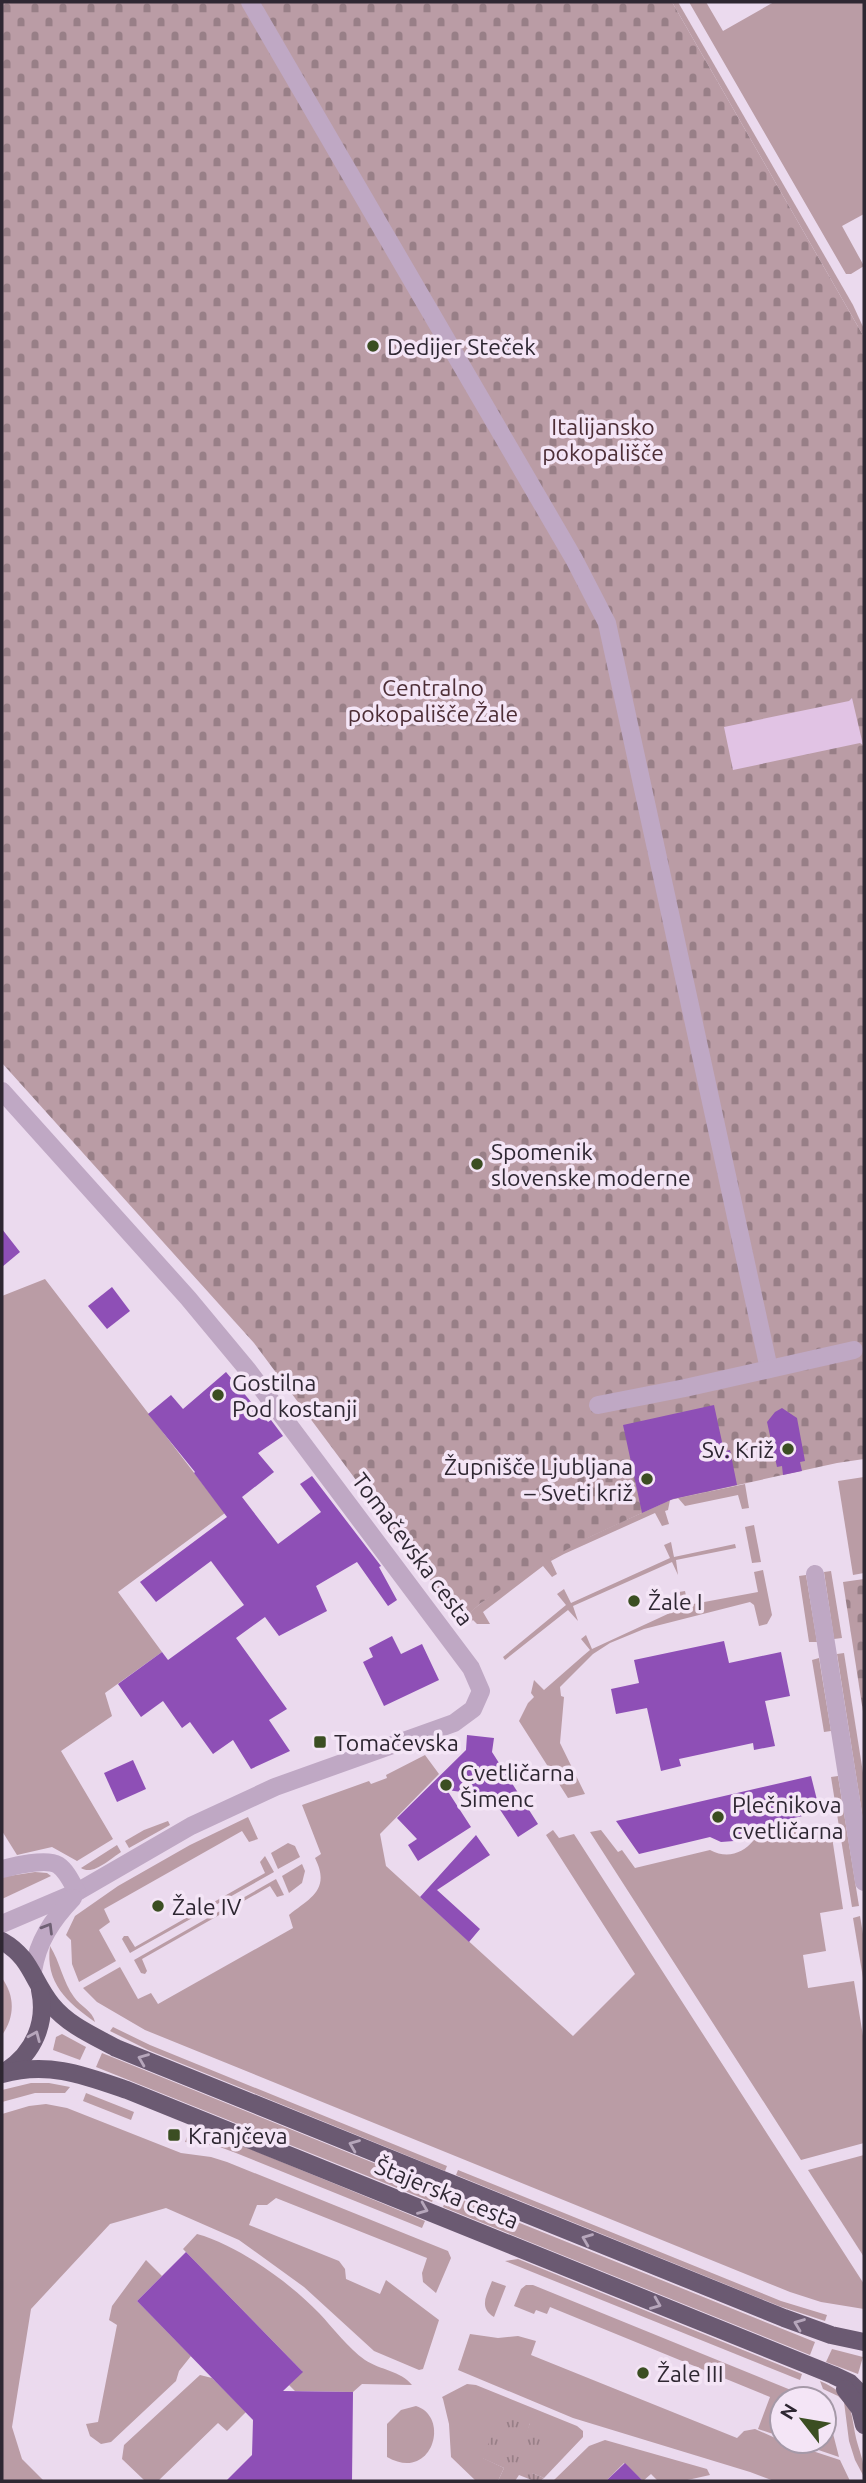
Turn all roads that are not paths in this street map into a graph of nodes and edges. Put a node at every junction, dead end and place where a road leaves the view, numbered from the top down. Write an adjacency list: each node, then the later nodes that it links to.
1 (250, 2): 4 (street)
2 (2, 1091): 9 (street, Tomačevska cesta)
3 (854, 1350): 4 (street)
4 (769, 1369): 5 (street)
5 (598, 1405)
6 (815, 1574): 8 (street)
7 (2, 1870): 9 (street)
8 (864, 1882)
9 (77, 1892): 10 (street, Tomačevska cesta); 12 (street, Tomačevska cesta, one-way to 9)
10 (2, 1924)
11 (2, 1941): 12 (main road, Štajerska cesta)
12 (36, 1979): 13 (main road, Štajerska cesta, one-way to 12); 14 (main road, Štajerska cesta, one-way to 12)
13 (2, 2073): 15 (main road, Štajerska cesta, one-way to 15)
14 (864, 2342)
15 (834, 2375): 16 (main road, Štajerska cesta); 17 (main road)
16 (864, 2397)
17 (864, 2426)

